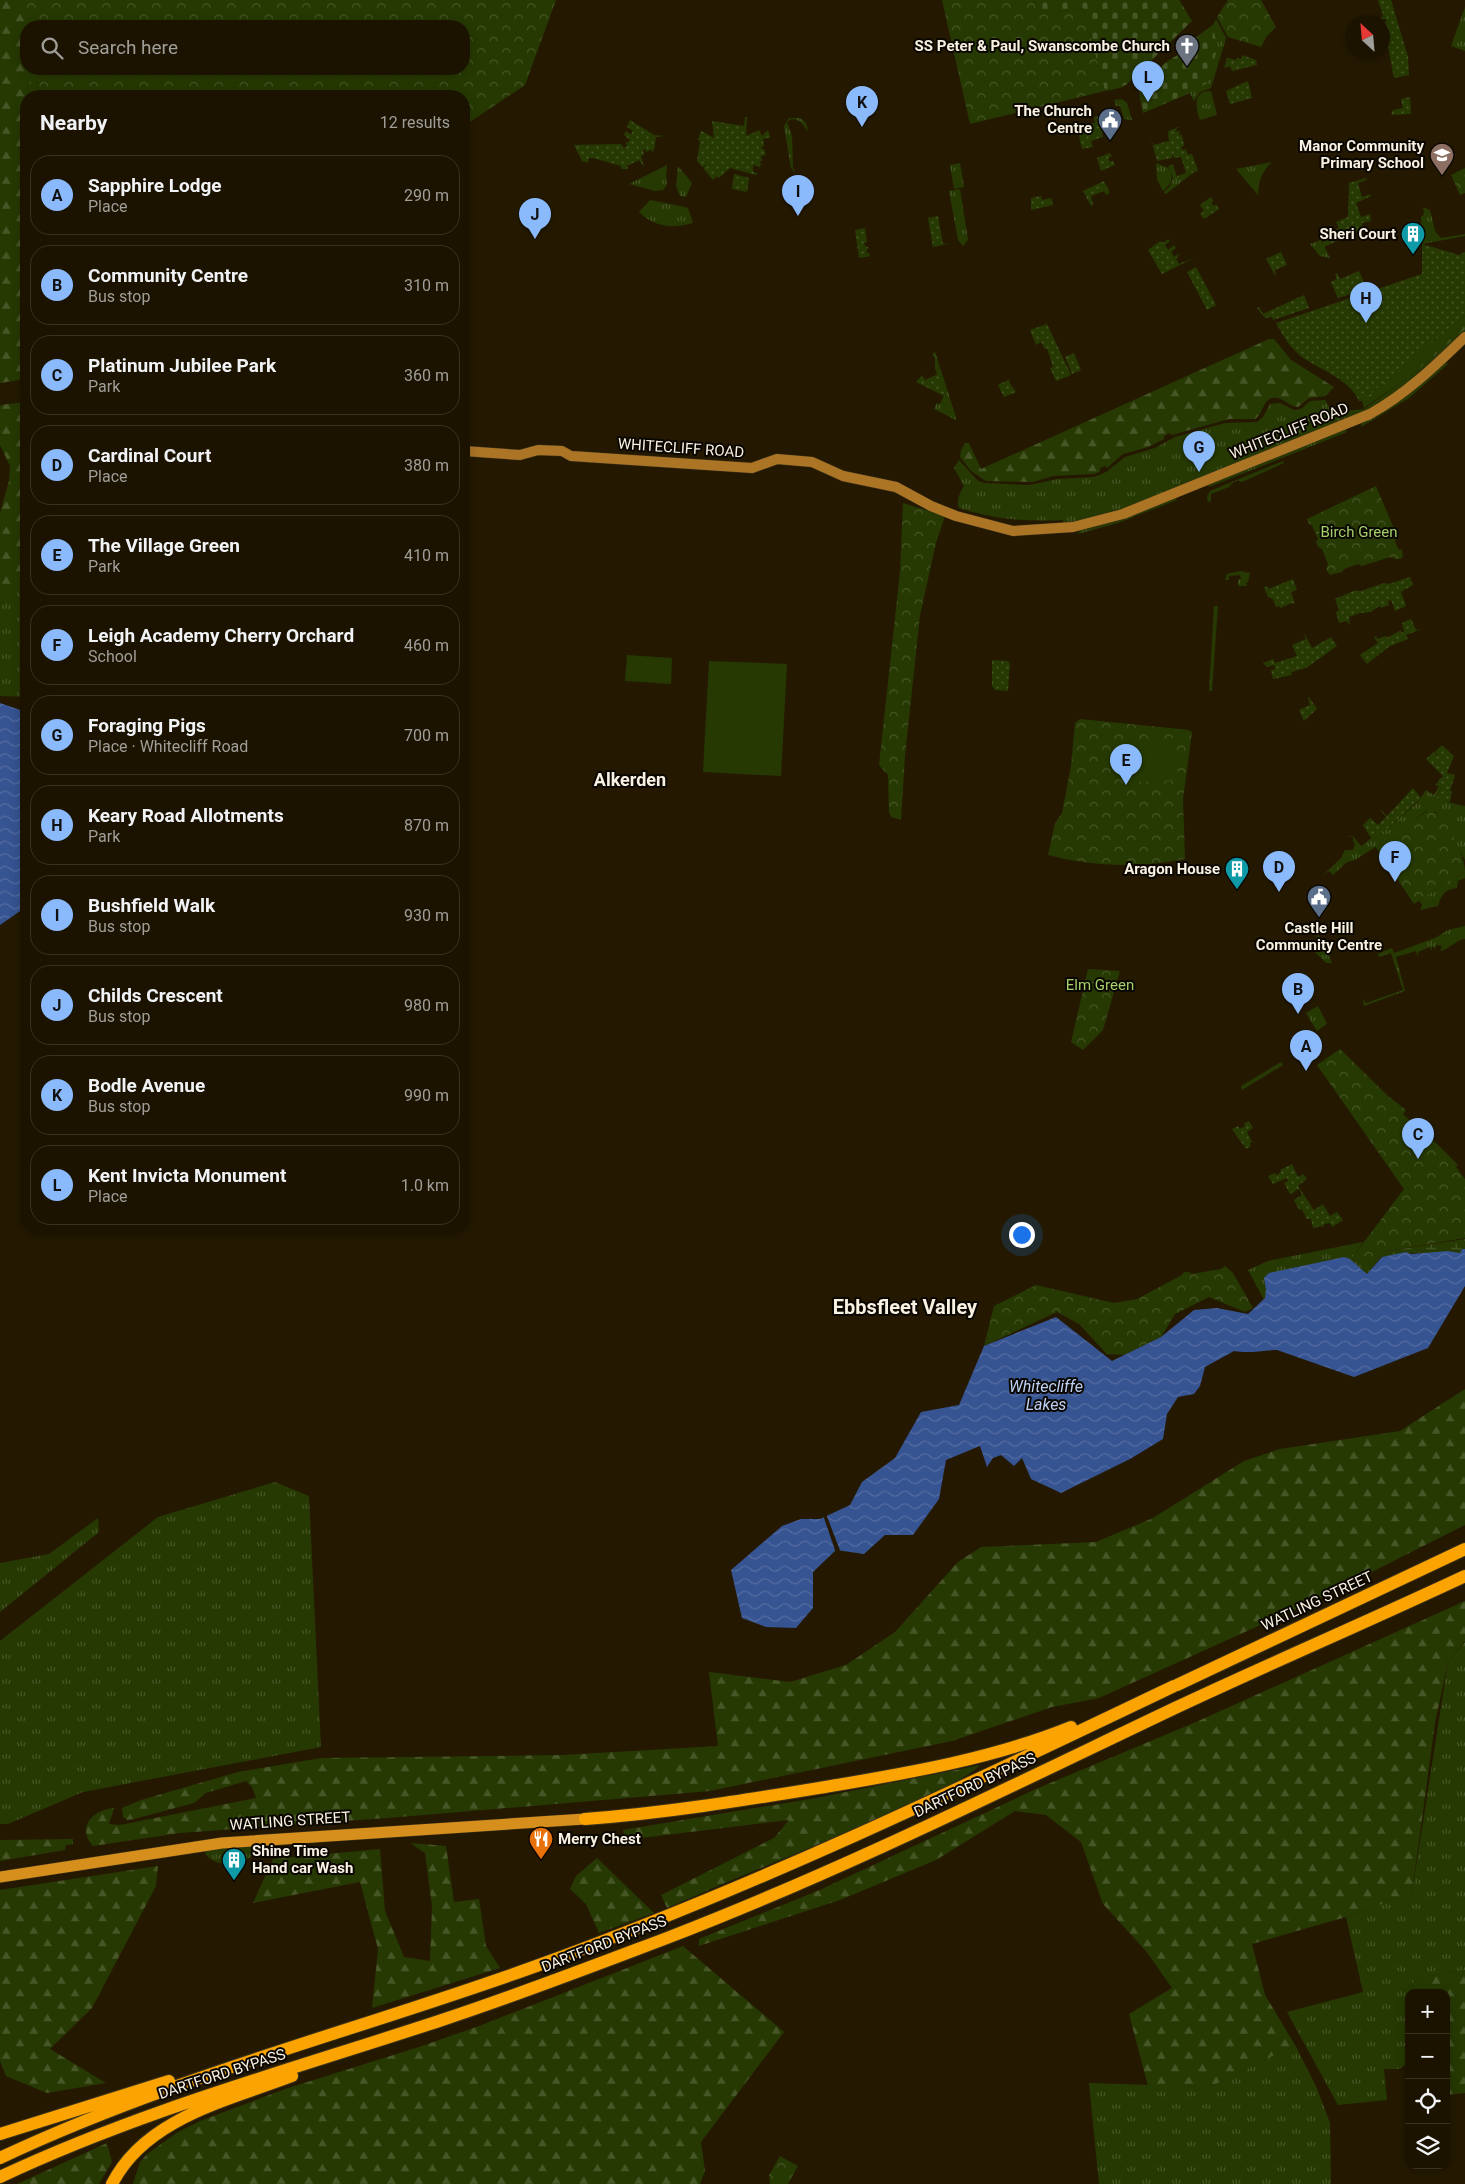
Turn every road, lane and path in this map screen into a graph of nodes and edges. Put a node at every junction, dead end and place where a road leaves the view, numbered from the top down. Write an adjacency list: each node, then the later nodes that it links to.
1 (1465, 337): 2 (street, WHITECLIFF ROAD)
2 (470, 451)
3 (1465, 1549): 5 (highway, WATLING STREET)
4 (1465, 1576): 8 (highway, DARTFORD BYPASS)
5 (1178, 1684): 6 (highway); 9 (highway, DARTFORD BYPASS)
6 (585, 1819): 7 (main road, WATLING STREET)
7 (0, 1877)
8 (444, 2019): 12 (highway, DARTFORD BYPASS); 13 (highway)
9 (208, 2074): 10 (highway); 11 (highway, DARTFORD BYPASS)
10 (0, 2134)
11 (0, 2158)
12 (0, 2177)
13 (112, 2184)

